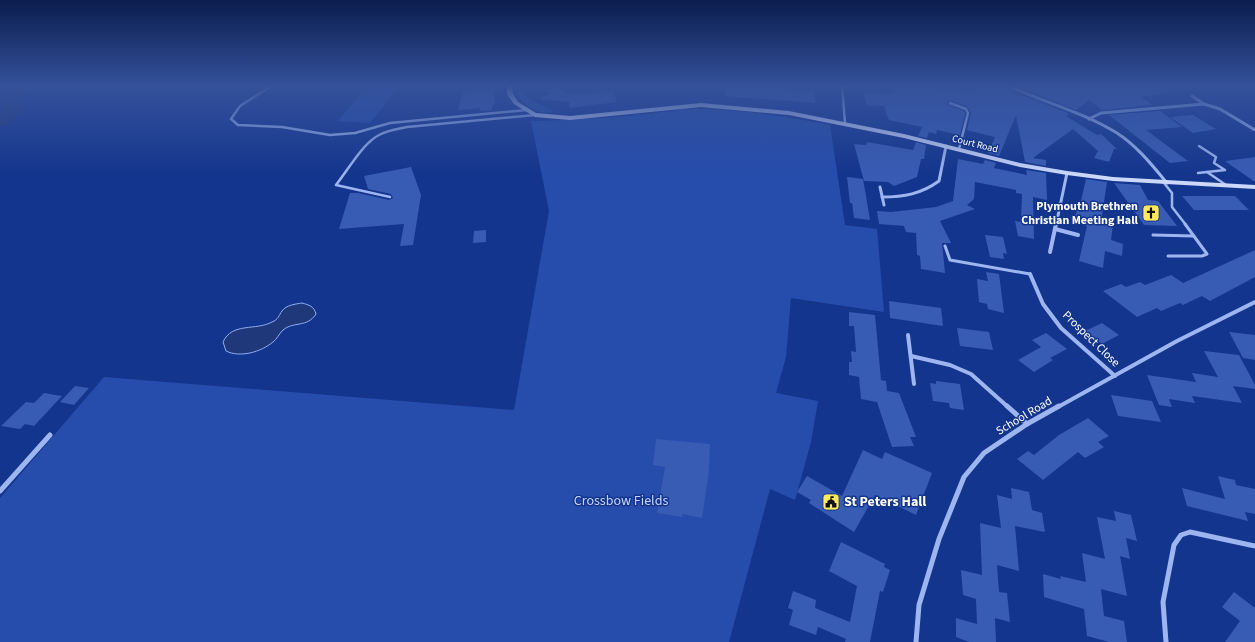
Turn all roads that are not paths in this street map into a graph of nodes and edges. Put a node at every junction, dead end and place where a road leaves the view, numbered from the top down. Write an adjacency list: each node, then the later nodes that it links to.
1 (233, 115): 2 (lane)
2 (469, 115)
3 (535, 115): 4 (street, Court Road); 24 (lane)
4 (601, 115)
5 (800, 115): 12 (street, Court Road)
6 (844, 115): 12 (lane)
7 (968, 115): 16 (lane)
8 (1079, 115): 11 (street)
9 (1097, 115): 11 (street)
10 (1230, 115): 13 (street)
11 (1089, 119): 20 (street)
12 (845, 123): 14 (street, Court Road)
13 (1255, 130)
14 (946, 146): 16 (street, Court Road); 25 (street)
15 (1199, 146): 17 (lane)
16 (960, 149): 18 (street, Court Road)
17 (1207, 172): 19 (lane); 21 (lane)
18 (1067, 173): 20 (street, Court Road); 27 (street)
19 (1198, 173)
20 (1165, 183): 21 (street, Court Road); 30 (lane)
21 (1226, 185): 23 (street, Court Road)
22 (880, 187): 25 (street)
23 (1255, 187)
24 (390, 197)
25 (882, 197): 26 (street)
26 (884, 205)
27 (1055, 229): 28 (street); 32 (street)
28 (1078, 235)
29 (1152, 235): 30 (lane)
30 (1194, 236): 33 (lane)
31 (945, 246): 34 (lane)
32 (1050, 252)
33 (1168, 256)
34 (1030, 274): 38 (street, Prospect Close)
35 (1255, 302): 38 (street, School Road)
36 (908, 335): 37 (street)
37 (911, 356): 39 (street); 40 (street)
38 (1115, 376): 40 (street, School Road)
39 (914, 384)
40 (1028, 424): 44 (street, School Road)
41 (50, 435): 42 (street)
42 (0, 491)
43 (1255, 546): 45 (street)
44 (916, 642)
45 (1166, 642)

